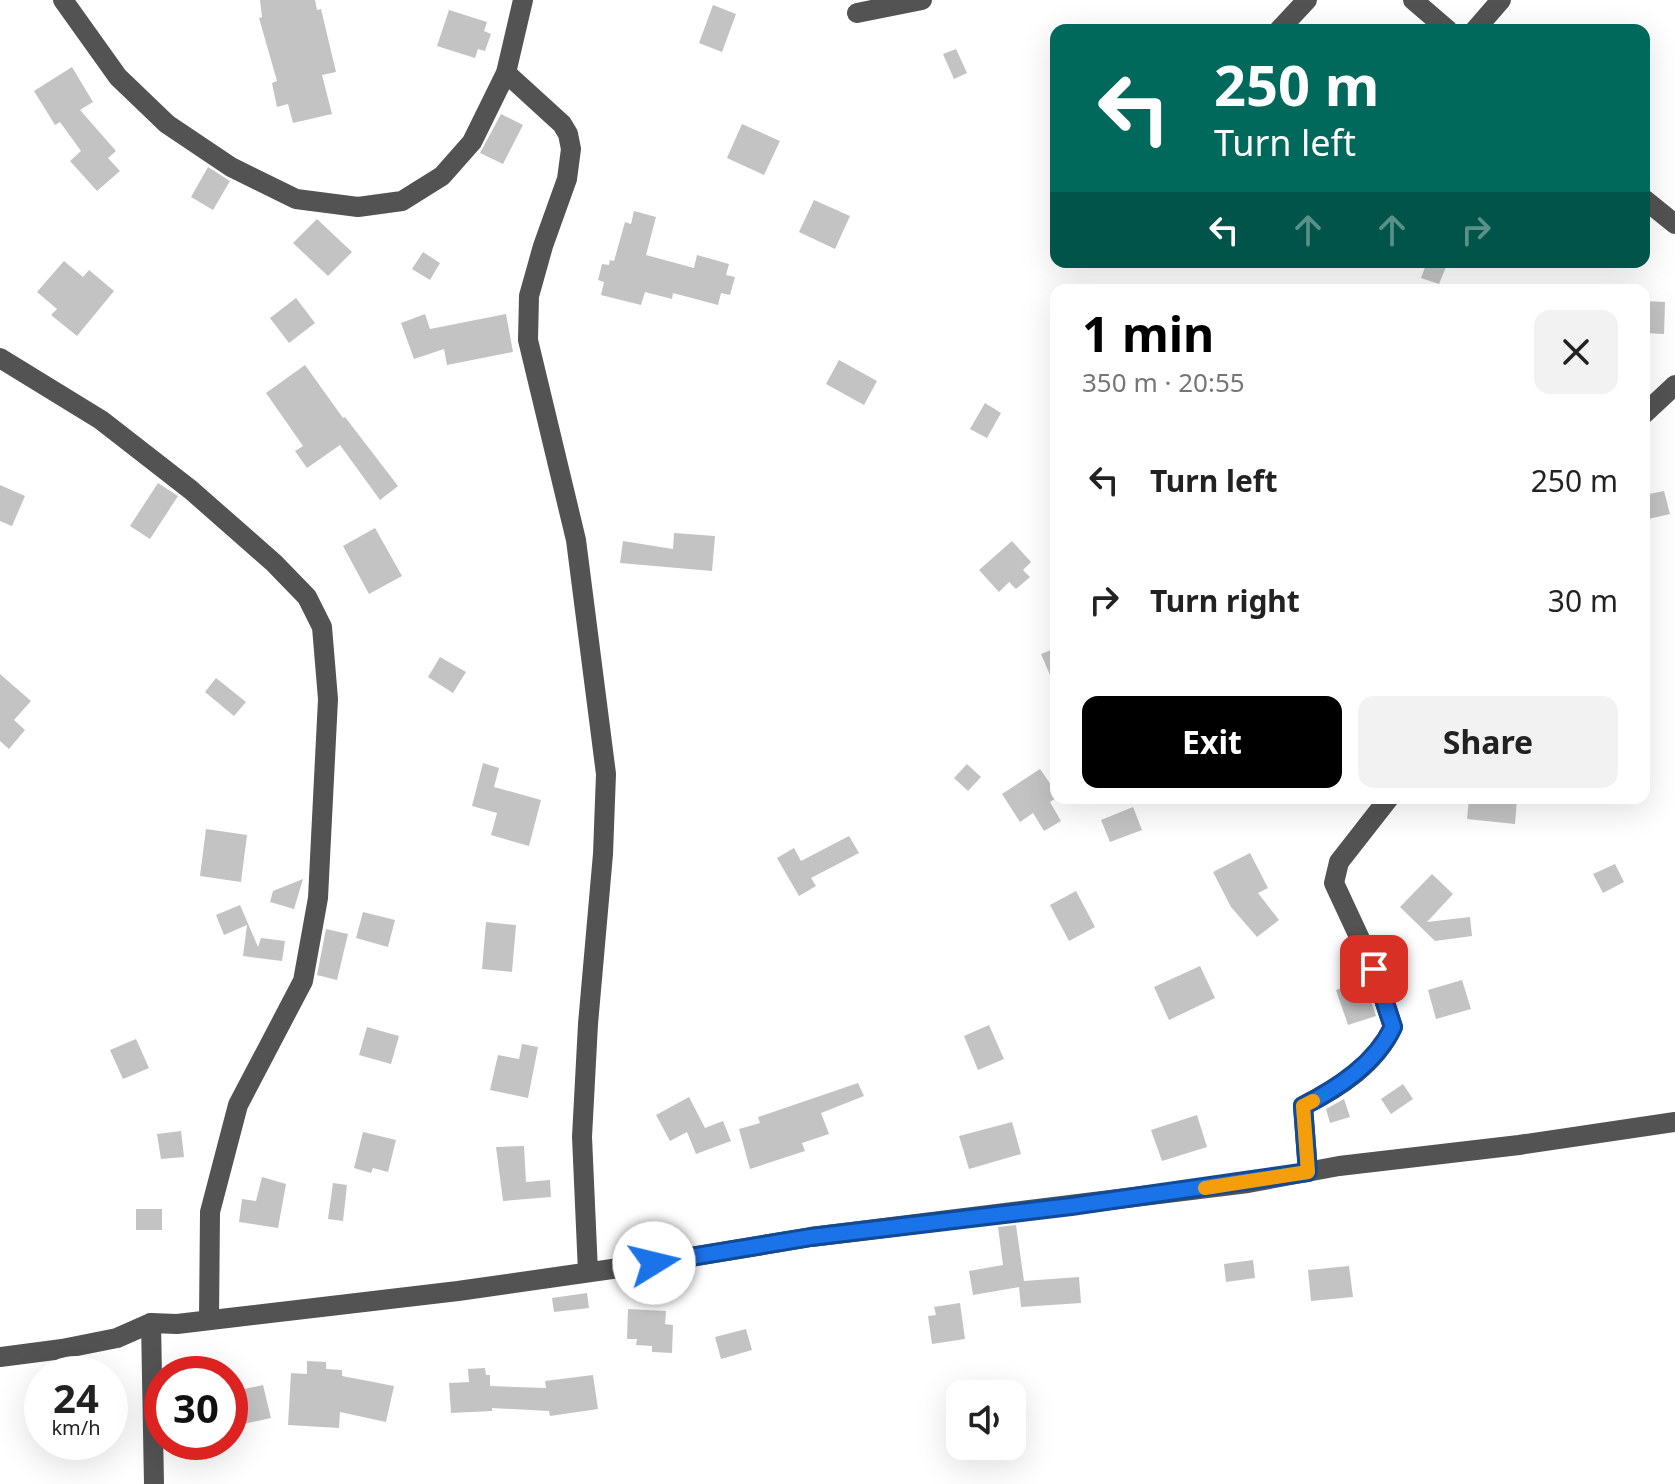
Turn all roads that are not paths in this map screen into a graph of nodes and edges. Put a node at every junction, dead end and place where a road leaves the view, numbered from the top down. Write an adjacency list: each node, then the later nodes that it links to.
1 (63, 0): 11 (street)
2 (523, 0): 11 (street)
3 (922, 0): 7 (street)
4 (1307, 0): 8 (street)
5 (1413, 0): 9 (street)
6 (1501, 0): 10 (street)
7 (857, 13)
8 (1285, 24)
9 (1441, 24)
10 (1480, 24)
11 (506, 73): 20 (street)
12 (1650, 204): 13 (street)
13 (1675, 224)
14 (0, 358): 21 (street)
15 (1675, 385): 16 (street)
16 (1650, 408)
17 (1384, 804): 19 (street)
18 (1675, 1122): 19 (street)
19 (1308, 1172): 20 (street)
20 (588, 1272): 21 (street)
21 (209, 1320): 22 (street)
22 (151, 1323): 23 (street); 24 (street)
23 (0, 1357)
24 (154, 1484)

